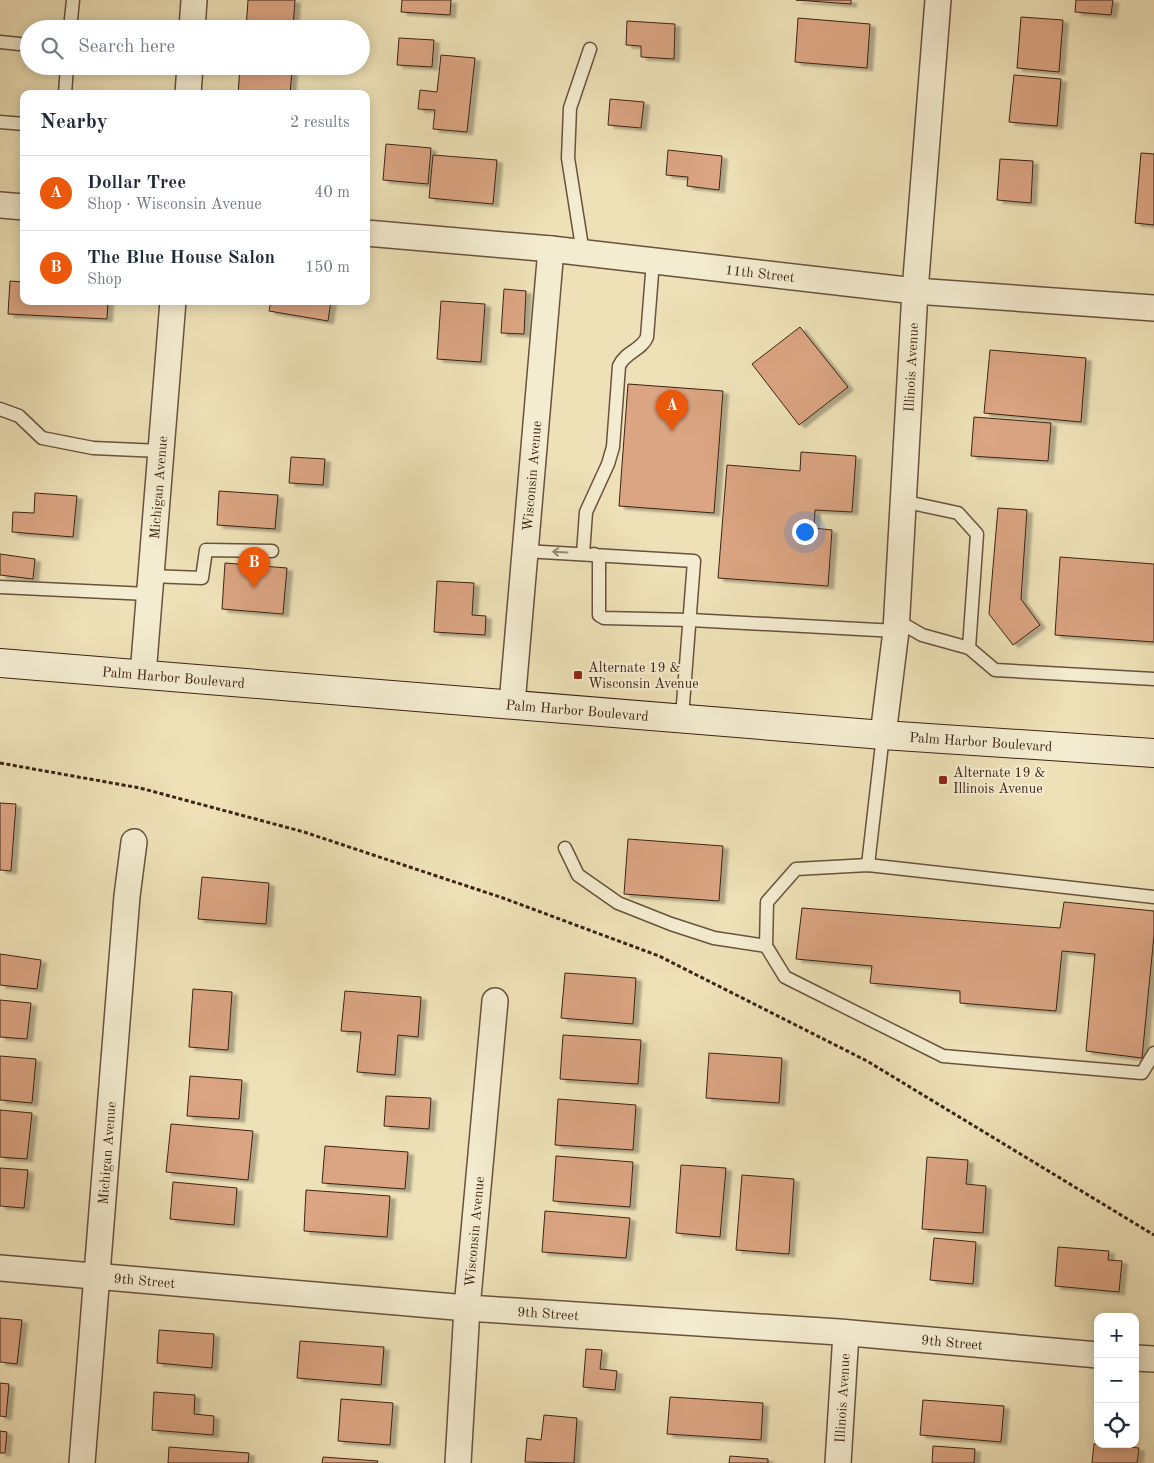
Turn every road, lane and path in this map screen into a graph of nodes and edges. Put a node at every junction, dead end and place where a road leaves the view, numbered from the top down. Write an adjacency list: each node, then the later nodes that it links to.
1 (73, 0): 4 (lane)
2 (194, 0): 5 (street)
3 (938, 0): 21 (street, Illinois Avenue)
4 (71, 20)
5 (193, 20)
6 (0, 42): 7 (lane)
7 (20, 44)
8 (590, 49): 19 (lane)
9 (66, 75): 11 (lane)
10 (189, 75): 12 (street)
11 (65, 90)
12 (188, 90)
13 (0, 122): 14 (lane)
14 (20, 124)
15 (0, 206): 16 (street)
16 (20, 207)
17 (370, 233): 18 (street, 11th Street)
18 (551, 250): 19 (street, 11th Street); 28 (street, Wisconsin Avenue)
19 (583, 253): 20 (street, 11th Street)
20 (652, 261): 21 (street, 11th Street); 29 (lane)
21 (915, 291): 23 (street, 11th Street); 26 (street, Illinois Avenue)
22 (174, 305): 25 (street, Michigan Avenue)
23 (1154, 308)
24 (0, 409): 25 (lane)
25 (161, 451): 30 (street, Michigan Avenue)
26 (902, 501): 33 (street, Illinois Avenue); 34 (lane)
27 (272, 551): 30 (lane)
28 (525, 551): 29 (lane, one-way to 28); 38 (street, Wisconsin Avenue)
29 (589, 554): 32 (lane); 32 (lane)
30 (149, 585): 31 (lane); 36 (street, Michigan Avenue)
31 (0, 586)
32 (690, 620): 33 (lane); 39 (lane)
33 (896, 626): 34 (lane); 40 (street, Illinois Avenue)
34 (969, 648): 37 (lane)
35 (0, 663): 36 (main road, Palm Harbor Boulevard)
36 (143, 675): 38 (main road, Palm Harbor Boulevard)
37 (1154, 679)
38 (512, 704): 39 (main road, Palm Harbor Boulevard)
39 (682, 717): 40 (main road, Palm Harbor Boulevard)
40 (882, 735): 41 (main road, Palm Harbor Boulevard); 45 (lane)
41 (1154, 753)
42 (0, 763): 50 (path)
43 (134, 842): 52 (street, Michigan Avenue)
44 (566, 848): 47 (lane)
45 (868, 865): 46 (lane); 47 (lane)
46 (1154, 897)
47 (766, 946): 49 (lane)
48 (495, 1001): 53 (street, Wisconsin Avenue)
49 (1154, 1053)
50 (1154, 1235)
51 (0, 1268): 52 (street, 9th Street)
52 (96, 1275): 53 (street, 9th Street); 58 (street, Michigan Avenue)
53 (467, 1308): 54 (street, 9th Street); 59 (street, Wisconsin Avenue)
54 (846, 1333): 55 (street, 9th Street); 60 (street, Illinois Avenue)
55 (1094, 1355)
56 (1139, 1358): 57 (street)
57 (1154, 1359)
58 (82, 1463)
59 (458, 1463)
60 (838, 1463)

